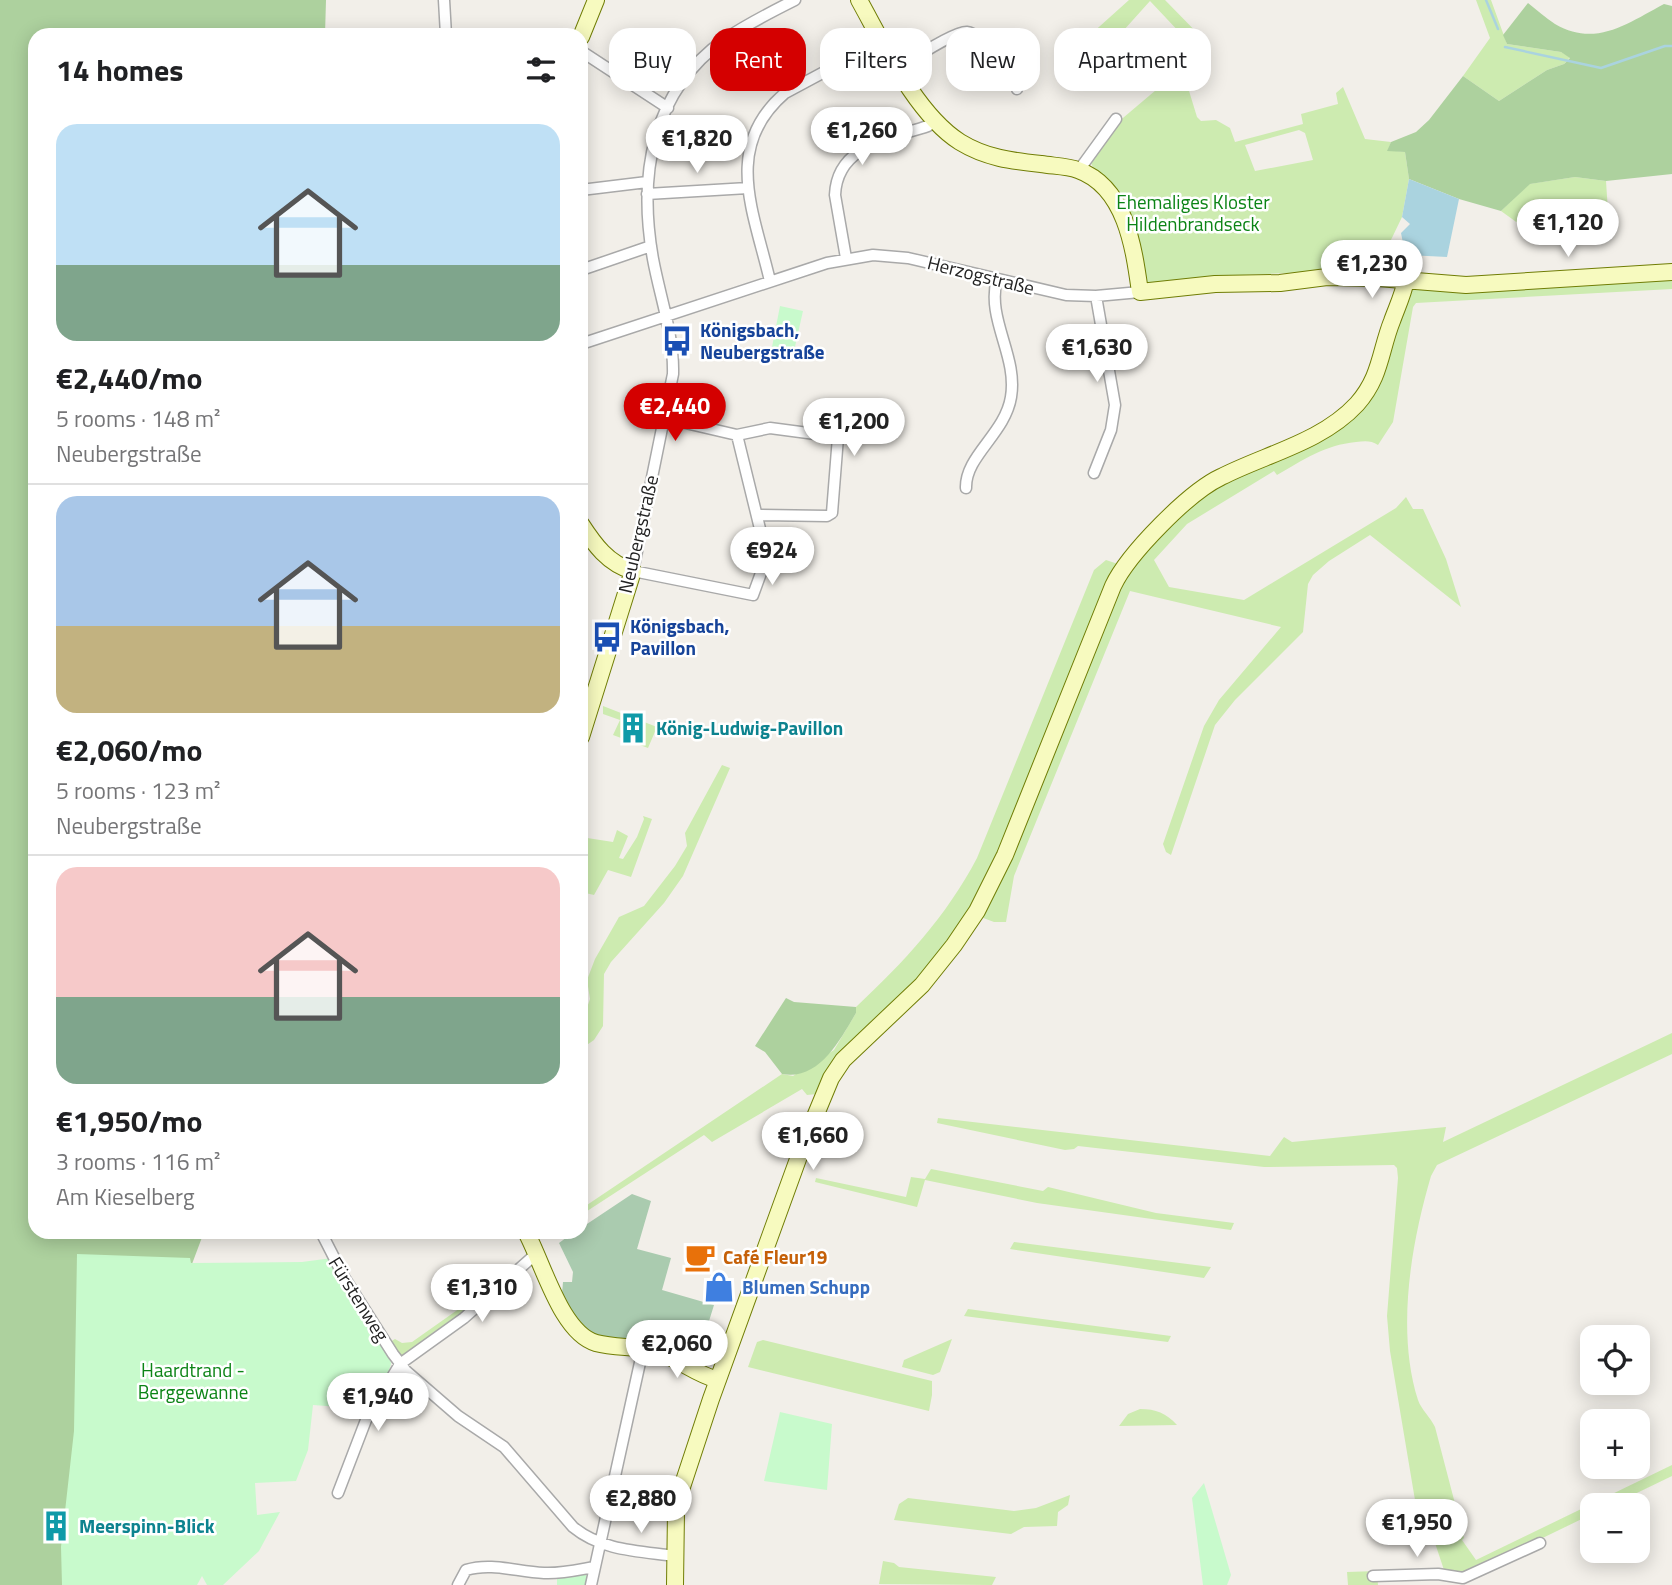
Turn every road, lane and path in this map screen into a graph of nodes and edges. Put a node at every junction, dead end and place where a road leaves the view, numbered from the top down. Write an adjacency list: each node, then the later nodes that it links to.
1 (444, 0): 5 (street)
2 (596, 0): 6 (street)
3 (794, 0): 11 (street, Neubergstraße)
4 (859, 0): 7 (street)
5 (446, 28)
6 (585, 28)
7 (875, 28)
8 (588, 56): 11 (street)
9 (820, 73): 16 (street)
10 (913, 91): 13 (street)
11 (667, 108): 15 (street, Neubergstraße)
12 (1116, 119): 14 (street)
13 (935, 121): 14 (street); 20 (street)
14 (1079, 170): 26 (street)
15 (647, 181): 17 (street); 18 (street, Neubergstraße)
16 (748, 188): 18 (street); 25 (street)
17 (588, 189)
18 (647, 194): 19 (street, Neubergstraße)
19 (651, 246): 21 (street); 28 (street, Neubergstraße)
20 (846, 258): 23 (street, Herzogstraße); 25 (street, Herzogstraße)
21 (588, 268)
22 (1672, 272): 24 (street, Herzogstraße)
23 (997, 279): 27 (street, Herzogstraße); 33 (street)
24 (1399, 280): 26 (street, Herzogstraße); 43 (street)
25 (770, 281): 28 (street, Herzogstraße)
26 (1140, 292): 27 (street, Herzogstraße)
27 (1096, 296): 32 (street)
28 (665, 315): 29 (street, Herzogstraße); 30 (street, Neubergstraße)
29 (588, 342)
30 (664, 418): 31 (street); 36 (street, Neubergstraße)
31 (737, 435): 34 (street); 34 (street)
32 (1094, 473)
33 (966, 488)
34 (757, 515): 36 (street)
35 (588, 545): 36 (street)
36 (633, 571): 37 (street, Neubergstraße)
37 (588, 715)
38 (324, 1239): 42 (street, Fürstenweg)
39 (530, 1239): 40 (street)
40 (537, 1253): 41 (street); 42 (street)
41 (643, 1349): 43 (street); 46 (street)
42 (400, 1364): 44 (street); 46 (street, Fürstenweg)
43 (718, 1380): 47 (street)
44 (338, 1493)
45 (1540, 1543): 50 (street)
46 (600, 1544): 47 (street); 48 (street)
47 (675, 1556): 53 (street)
48 (594, 1567): 51 (street); 52 (street)
49 (1373, 1576): 50 (street)
50 (1458, 1581)
51 (458, 1585)
52 (591, 1585)
53 (674, 1585)

